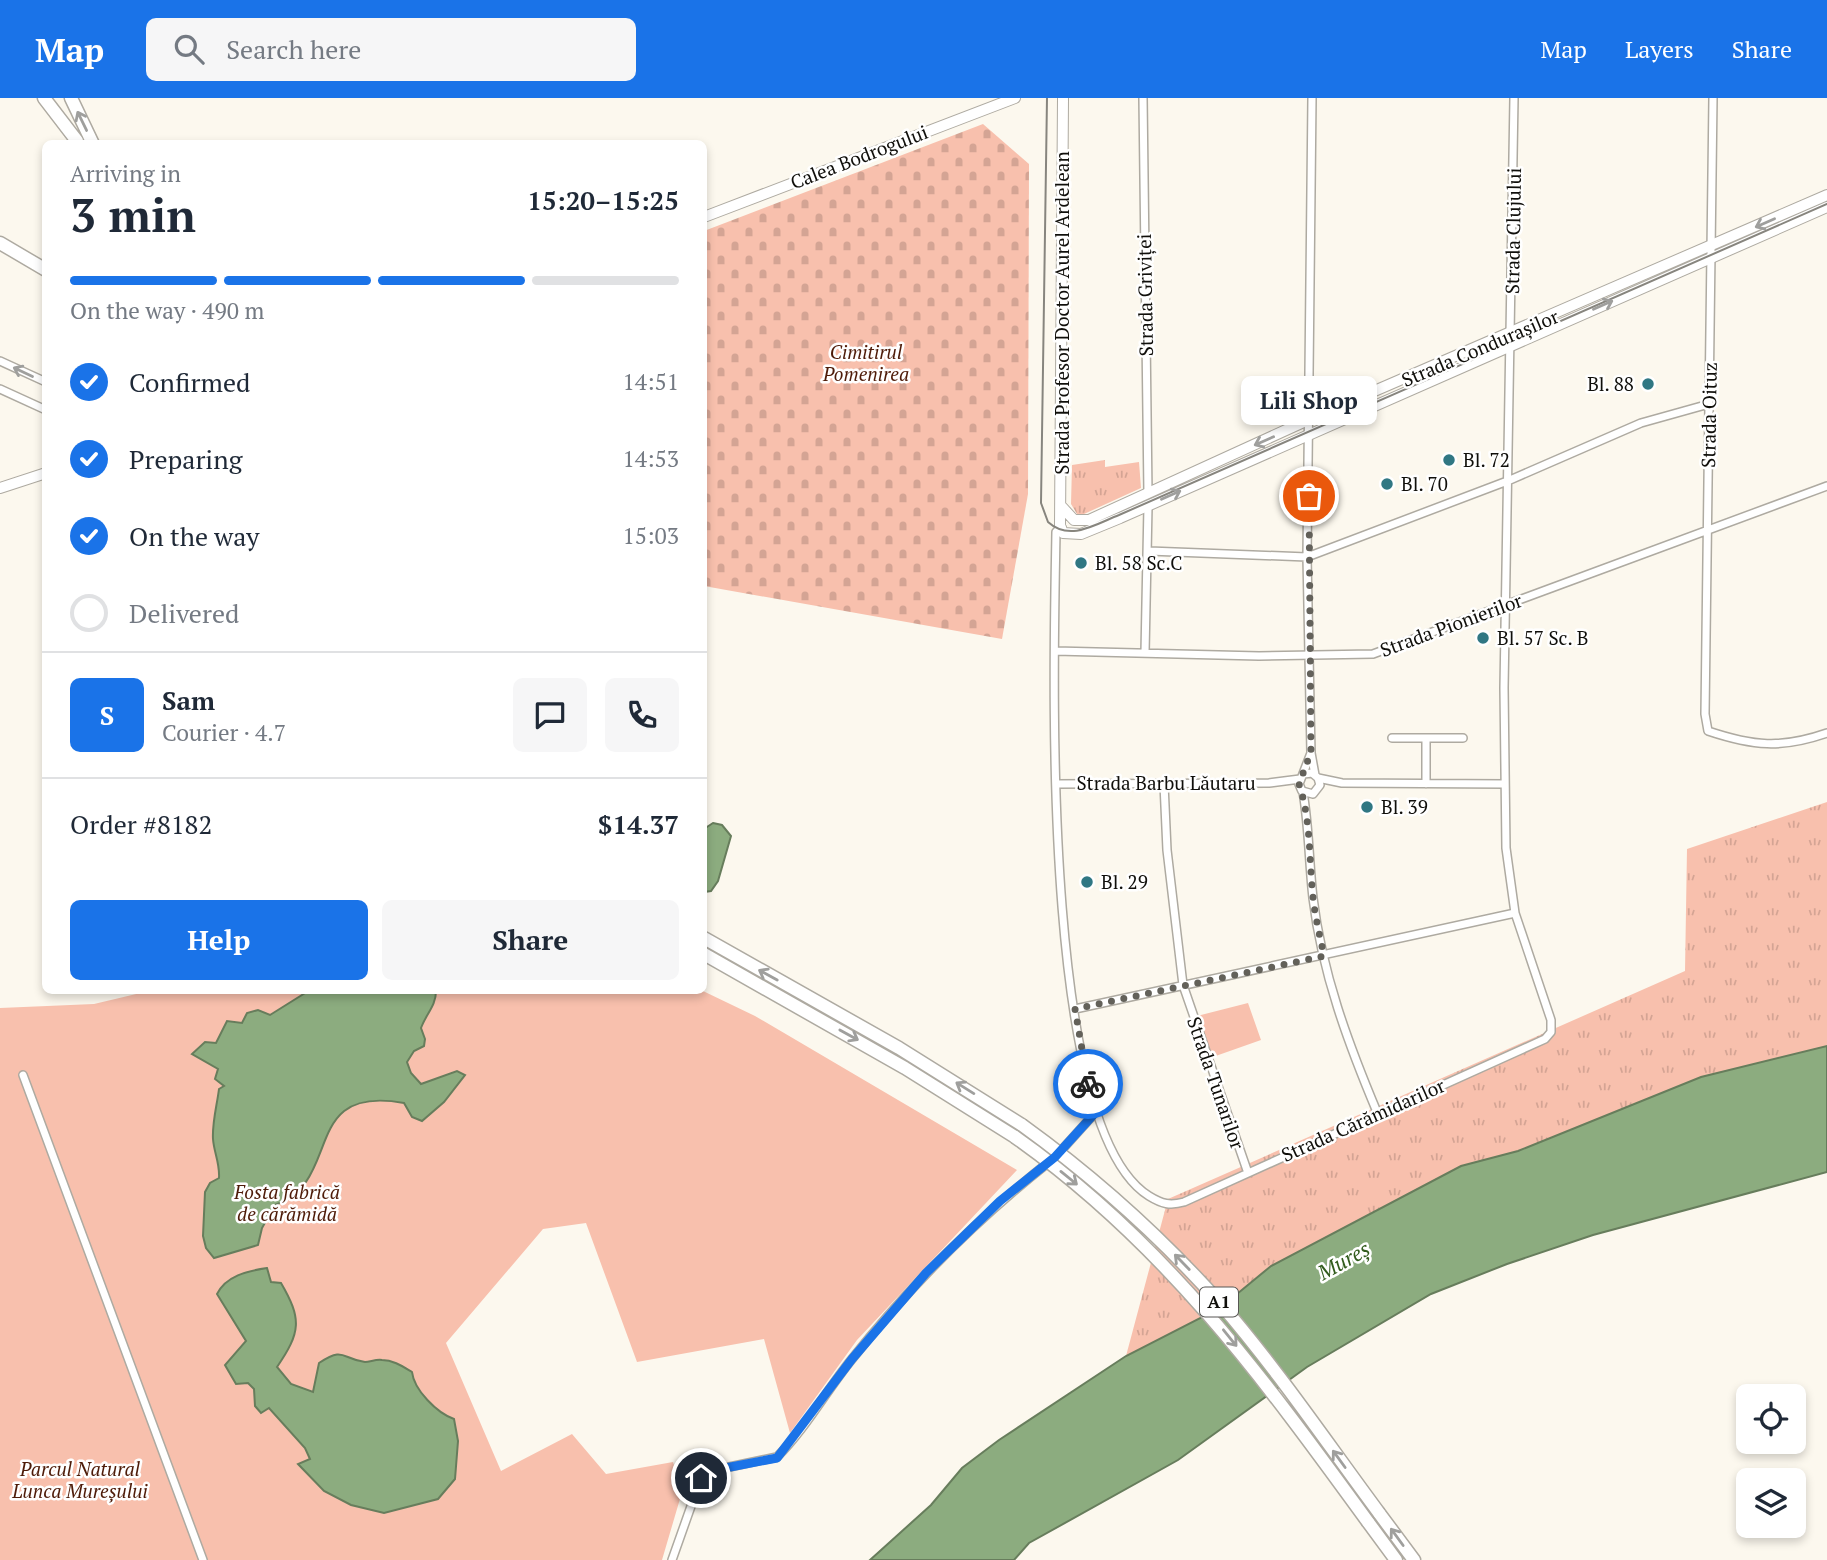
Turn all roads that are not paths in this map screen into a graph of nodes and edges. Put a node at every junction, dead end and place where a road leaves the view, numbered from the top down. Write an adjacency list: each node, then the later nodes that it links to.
1 (44, 98): 10 (highway)
2 (55, 98): 11 (highway)
3 (71, 98): 12 (highway, one-way to 3)
4 (1015, 98): 15 (main road, Calea Bodrogului)
5 (1063, 98): 33 (main road, Strada Profesor Doctor Aurel Ardelean)
6 (1143, 98): 32 (street, Strada Griviței)
7 (1312, 98): 26 (street)
8 (1514, 98): 19 (street, Strada Clujului)
9 (1713, 98): 17 (street, Strada Oituz)
10 (76, 140)
11 (76, 140)
12 (91, 140)
13 (1827, 195): 17 (main road, Strada Condurașilor, one-way to 17)
14 (1827, 207): 17 (main road, Strada Condurașilor)
15 (707, 216)
16 (0, 243): 18 (highway)
17 (1712, 252): 19 (main road, Strada Condurașilor); 20 (main road, Strada Condurașilor, one-way to 17); 24 (street, Strada Oituz)
18 (42, 268)
19 (1511, 334): 20 (street, Strada Clujului); 26 (main road, Strada Condurașilor)
20 (1511, 347): 27 (main road, Strada Condurașilor); 29 (street, Strada Clujului)
21 (0, 361): 22 (street, one-way to 21)
22 (42, 380)
23 (0, 389): 25 (street)
24 (1709, 404): 29 (street); 36 (street, Strada Oituz)
25 (42, 408)
26 (1310, 419): 27 (street); 32 (main road, Strada Condurașilor, one-way to 32)
27 (1310, 434): 34 (main road, Strada Condurașilor, one-way to 27); 40 (street)
28 (42, 472): 31 (main road)
29 (1510, 480): 40 (street); 41 (street, Strada Clujului)
30 (1827, 486): 36 (street, Strada Pionierilor)
31 (0, 488)
32 (1148, 493): 33 (main road, Strada Condurașilor)
33 (1060, 505): 35 (main road, Strada Profesor Doctor Aurel Ardelean)
34 (1147, 506): 37 (main road, Strada Condurașilor); 39 (street)
35 (1060, 528): 37 (main road); 38 (street, Strada Profesor Doctor Aurel Ardelean)
36 (1707, 529): 41 (street, Strada Pionierilor); 45 (street, Strada Oituz)
37 (1073, 535): 38 (street, Strada Condurașilor)
38 (1056, 542): 42 (street, Strada Profesor Doctor Aurel Ardelean)
39 (1149, 551): 40 (street); 43 (street)
40 (1307, 558): 44 (street)
41 (1507, 606): 44 (street, Strada Pionierilor); 56 (street, Strada Clujului)
42 (1055, 651): 43 (street, Strada Pionierilor); 52 (street, Strada Profesor Doctor Aurel Ardelean)
43 (1145, 653): 44 (street, Strada Pionierilor)
44 (1310, 655): 49 (street)
45 (1827, 733)
46 (1392, 738): 47 (street)
47 (1426, 738): 48 (street); 57 (street)
48 (1463, 738)
49 (1311, 752): 50 (street); 51 (street)
50 (1302, 776): 51 (street, Strada Barbu Lăutaru); 53 (street, Strada Barbu Lăutaru); 58 (street)
51 (1317, 776): 54 (street); 59 (street)
52 (1056, 783): 55 (street, Strada Barbu Lăutaru); 66 (street, Strada Profesor Doctor Aurel Ardelean)
53 (1277, 783): 55 (street, Strada Barbu Lăutaru); 58 (street, Strada Barbu Lăutaru)
54 (1342, 783): 57 (street); 59 (street)
55 (1164, 784): 65 (street, Strada Tunarilor)
56 (1505, 784): 57 (street); 61 (street, Strada Clujului)
57 (1426, 785)
58 (1302, 791): 59 (street, Strada Barbu Lăutaru); 60 (street)
59 (1316, 791): 60 (street)
60 (1308, 817): 64 (street)
61 (1515, 913): 64 (street); 67 (street, Strada Clujului)
62 (707, 940): 76 (highway, A1, one-way to 62, bridge)
63 (707, 956): 75 (highway, A1, one-way to 75, bridge)
64 (1324, 956): 65 (street); 69 (street)
65 (1183, 985): 66 (street); 71 (street, Strada Tunarilor)
66 (1075, 1009): 70 (street, Strada Profesor Doctor Aurel Ardelean)
67 (1551, 1032): 69 (street, Strada Cărămidarilor)
68 (23, 1075): 73 (street)
69 (1377, 1112): 71 (street, Strada Cărămidarilor)
70 (1095, 1113): 72 (street, Strada Profesor Doctor Aurel Ardelean); 74 (street)
71 (1248, 1173): 72 (street, Strada Cărămidarilor)
72 (1174, 1205)
73 (203, 1560)
74 (672, 1560)
75 (1396, 1560)
76 (1414, 1560)

